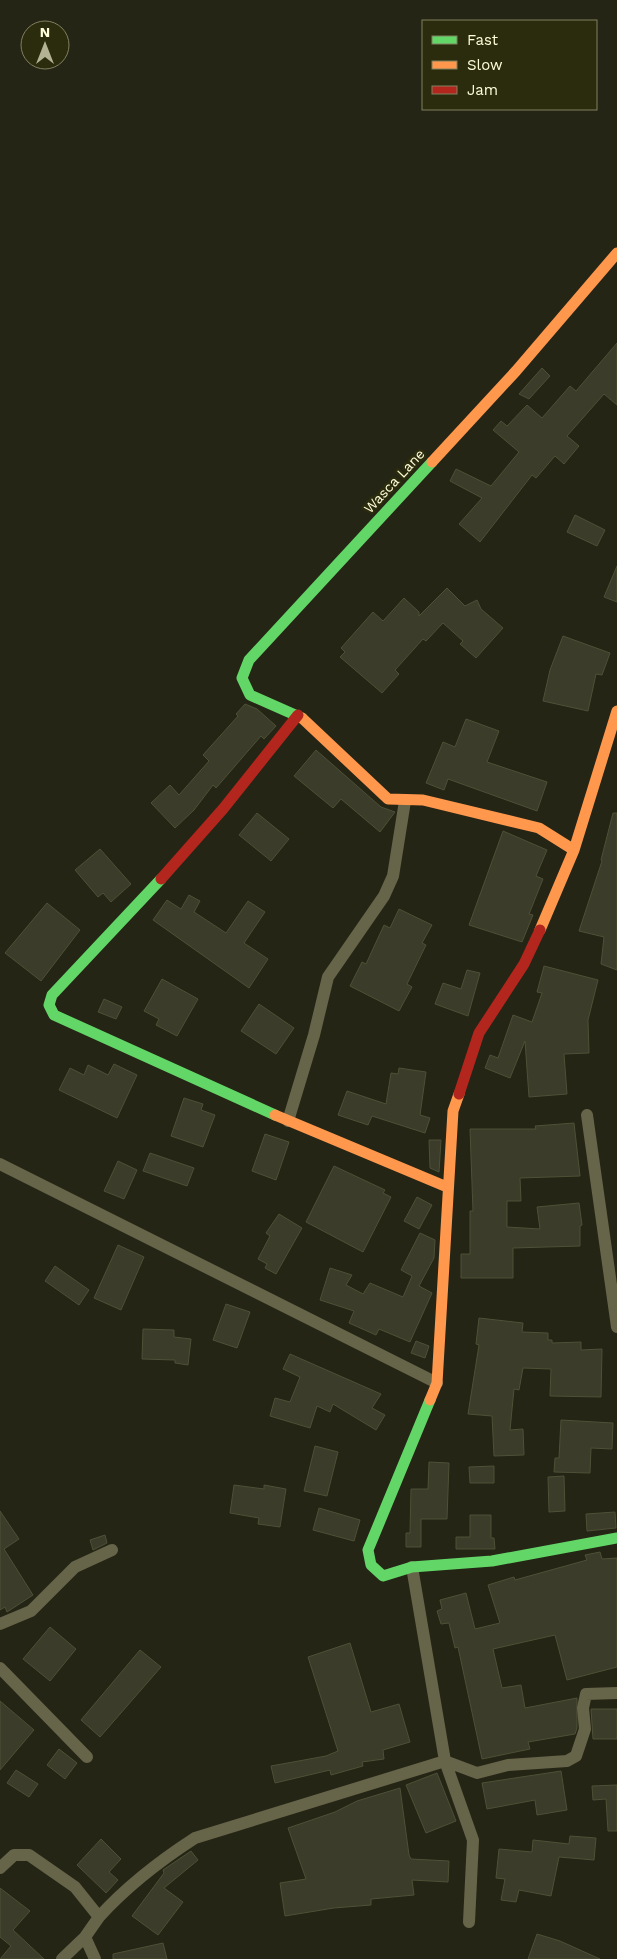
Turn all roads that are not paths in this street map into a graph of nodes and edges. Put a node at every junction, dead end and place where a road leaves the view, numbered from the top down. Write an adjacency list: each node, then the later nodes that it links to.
1 (617, 253): 3 (street, Wasca Lane)
2 (617, 711): 5 (street)
3 (298, 714): 4 (street); 7 (street)
4 (405, 801): 5 (street); 7 (street)
5 (574, 850): 9 (street)
6 (587, 1115): 10 (street)
7 (288, 1121): 9 (street)
8 (0, 1164): 11 (street)
9 (447, 1187): 11 (street)
10 (617, 1327)
11 (437, 1383): 14 (street)
12 (617, 1538): 14 (street)
13 (112, 1550): 15 (street)
14 (412, 1568): 19 (street)
15 (0, 1624)
16 (0, 1668): 18 (street)
17 (617, 1693): 19 (street)
18 (87, 1757)
19 (446, 1761): 21 (street); 22 (street)
20 (0, 1868): 21 (street)
21 (99, 1917): 23 (street)
22 (469, 1922)
23 (85, 1937): 24 (street); 25 (street)
24 (62, 1959)
25 (95, 1959)

